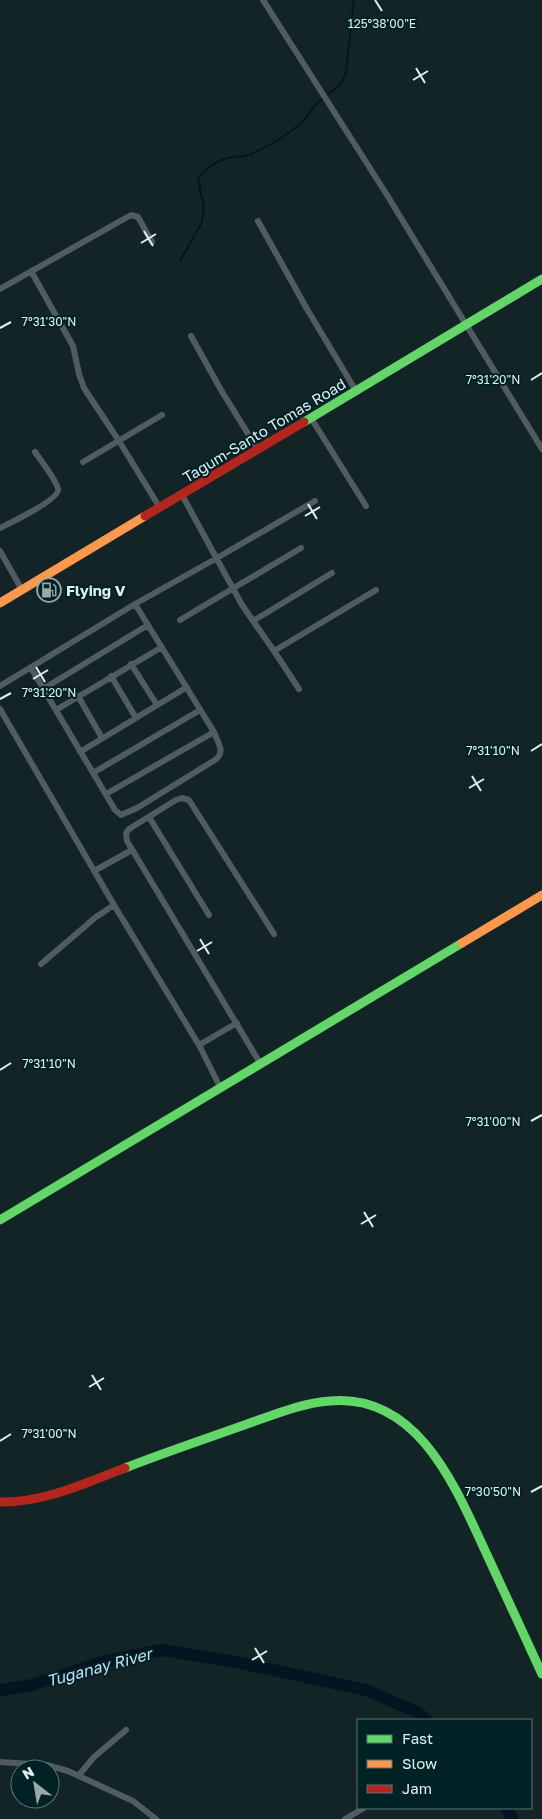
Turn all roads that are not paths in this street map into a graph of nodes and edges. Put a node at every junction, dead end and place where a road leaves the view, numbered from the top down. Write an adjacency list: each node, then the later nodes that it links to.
1 (263, 0): 7 (street)
2 (258, 221): 9 (street)
3 (152, 242): 4 (street)
4 (31, 270): 6 (street); 12 (street)
5 (542, 279): 7 (street, Tagum-Santo Tomas Road)
6 (0, 289)
7 (466, 326): 9 (street, Tagum-Santo Tomas Road); 13 (street)
8 (190, 336): 14 (street)
9 (356, 391): 11 (street, Tagum-Santo Tomas Road)
10 (162, 415): 12 (street)
11 (311, 418): 14 (street, Tagum-Santo Tomas Road); 19 (street)
12 (119, 441): 16 (street); 20 (street)
13 (542, 449)
14 (258, 450): 17 (street, Tagum-Santo Tomas Road)
15 (36, 452): 21 (street)
16 (83, 462)
17 (182, 495): 20 (street, Tagum-Santo Tomas Road); 24 (street)
18 (314, 501): 24 (street)
19 (366, 506)
20 (160, 508): 27 (street, Tagum-Santo Tomas Road)
21 (0, 528)
22 (301, 548): 26 (street)
23 (0, 551): 27 (street)
24 (217, 558): 26 (street); 30 (street)
25 (332, 573): 32 (street)
26 (233, 589): 31 (street); 32 (street)
27 (22, 590): 29 (street, Tagum-Santo Tomas Road)
28 (376, 590): 35 (street)
29 (0, 603)
30 (135, 604): 33 (street); 37 (street)
31 (180, 620)
32 (253, 621): 35 (street)
33 (148, 625): 34 (street); 41 (street)
34 (162, 647): 36 (street); 40 (street)
35 (274, 651): 42 (street)
36 (131, 664): 38 (street); 44 (street)
37 (30, 668): 39 (street); 41 (street)
38 (111, 676): 43 (street); 48 (street)
39 (0, 686)
40 (187, 687): 44 (street); 47 (street)
41 (43, 689): 46 (street)
42 (299, 689)
43 (78, 696): 46 (street); 50 (street)
44 (157, 705): 48 (street)
45 (0, 709): 56 (street)
46 (56, 710): 51 (street)
47 (200, 710): 49 (street); 52 (street)
48 (136, 718): 50 (street)
49 (214, 732): 53 (street); 53 (street)
50 (102, 738): 51 (street)
51 (80, 752): 52 (street)
52 (93, 773): 53 (street)
53 (106, 794)
54 (149, 817): 55 (street); 59 (street); 60 (street)
55 (132, 850): 56 (street); 62 (street)
56 (94, 871): 58 (street)
57 (542, 895): 64 (street)
58 (114, 905): 61 (street); 63 (street)
59 (209, 915)
60 (274, 934)
61 (41, 964)
62 (237, 1023): 63 (street); 64 (street)
63 (199, 1045): 65 (street)
64 (260, 1063): 65 (street)
65 (220, 1087): 66 (street)
66 (0, 1220)
67 (0, 1502): 68 (street)
68 (542, 1674)
69 (126, 1730): 71 (street)
70 (0, 1762): 71 (street)
71 (79, 1776): 73 (street)
72 (362, 1809): 74 (street)
73 (156, 1819)
74 (345, 1819)

